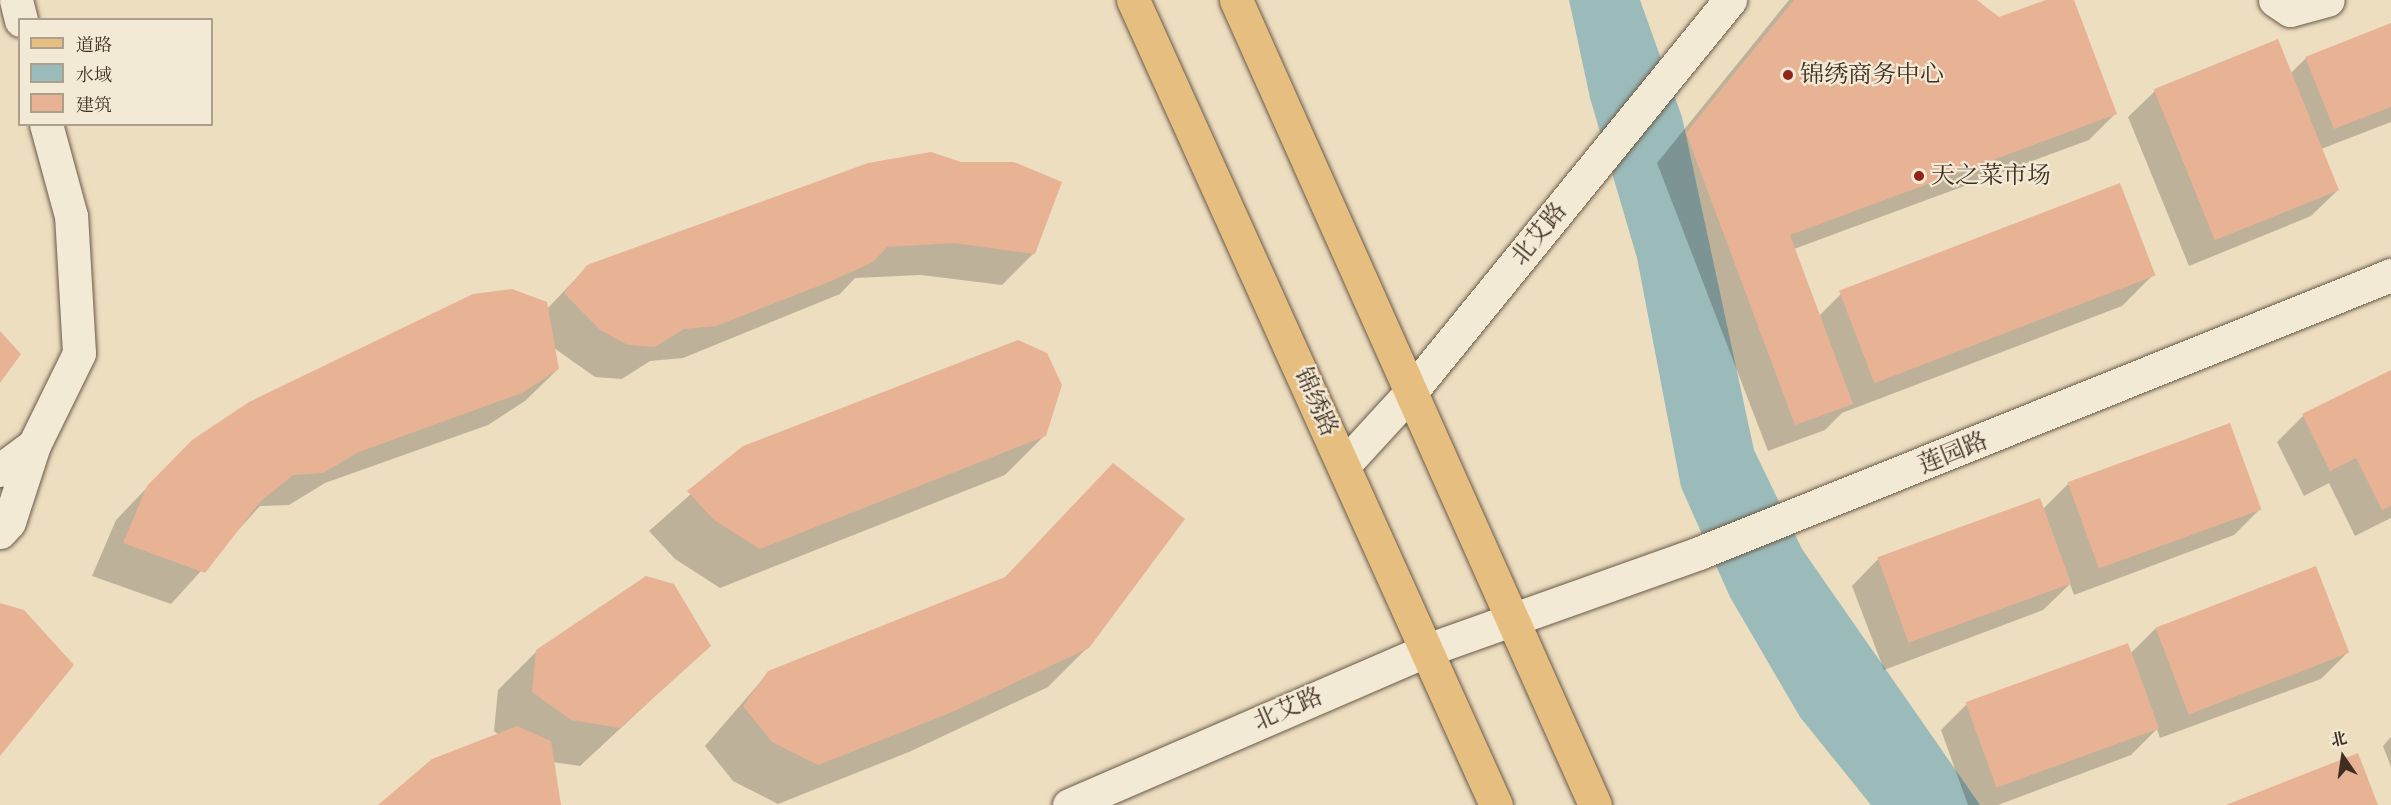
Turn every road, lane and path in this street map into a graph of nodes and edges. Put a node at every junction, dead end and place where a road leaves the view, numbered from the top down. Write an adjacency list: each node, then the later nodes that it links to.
1 (16, 0): 7 (street)
2 (1133, 0): 12 (main road, 锦绣路)
3 (1236, 0): 10 (main road)
4 (1730, 0): 10 (street, 北艾路)
5 (2275, 0): 6 (street)
6 (2328, 0)
7 (20, 18)
8 (47, 126): 11 (street)
9 (2391, 275): 15 (street, 莲园路)
10 (1410, 393): 12 (street, 北艾路); 15 (main road)
11 (34, 445): 13 (street); 14 (street)
12 (1344, 465): 16 (main road, 锦绣路)
13 (0, 470)
14 (0, 532)
15 (1510, 617): 16 (street, 北艾路); 19 (main road)
16 (1427, 650): 17 (street, 北艾路); 18 (main road, 锦绣路)
17 (1069, 805)
18 (1496, 805)
19 (1595, 805)

